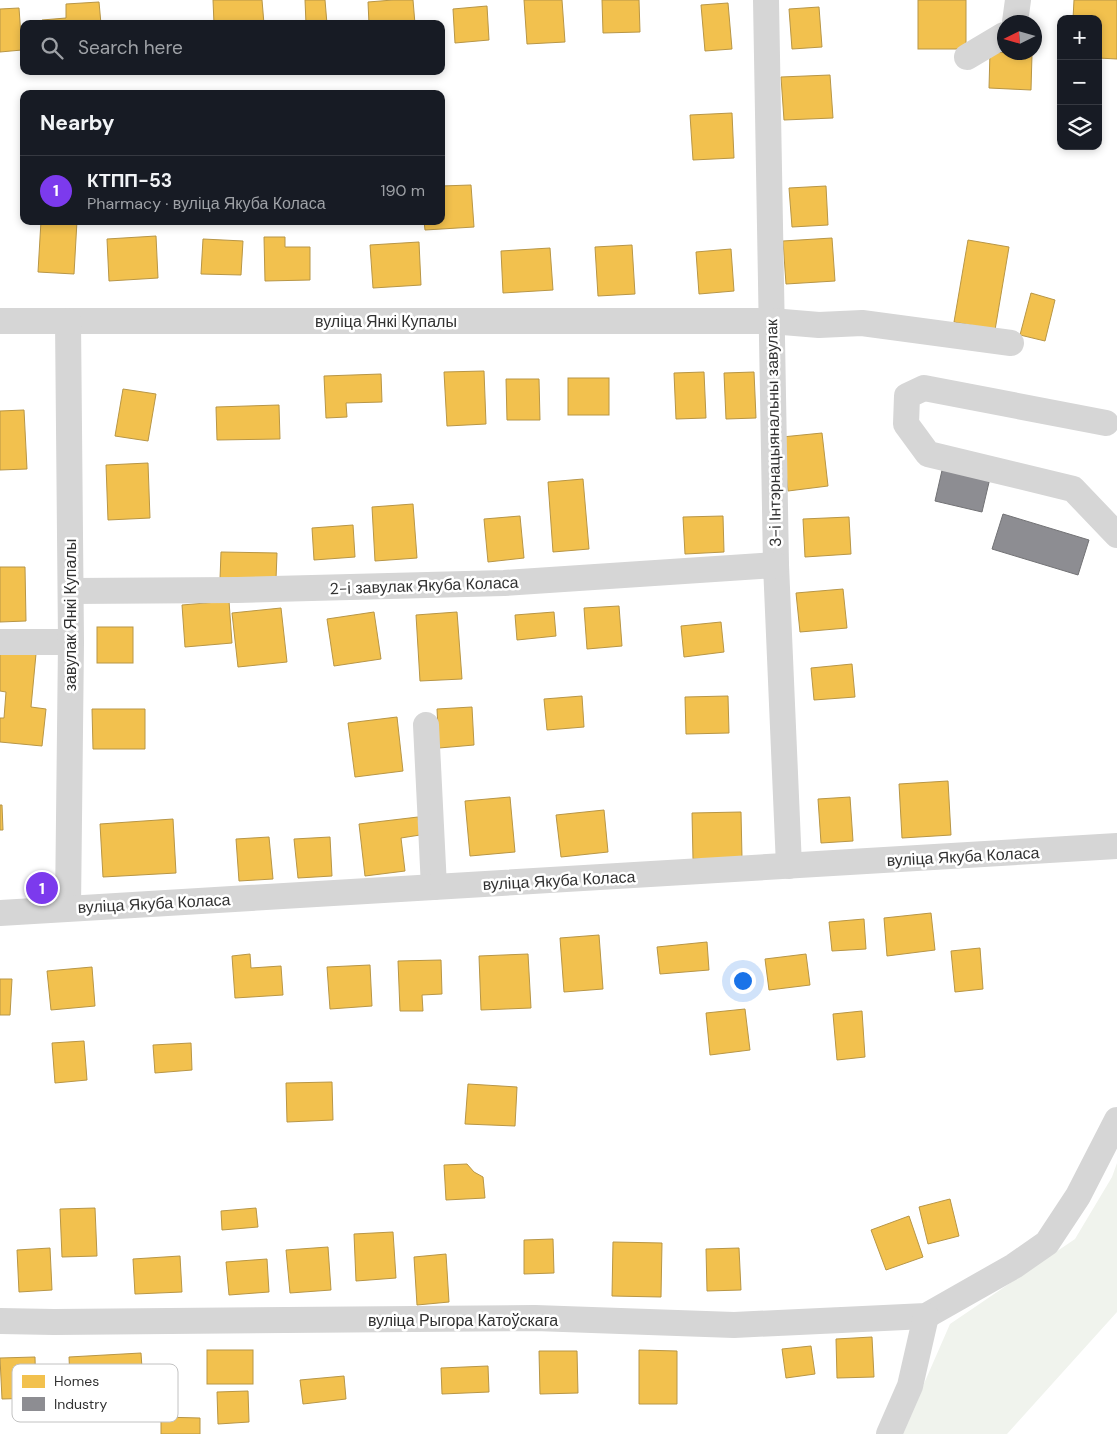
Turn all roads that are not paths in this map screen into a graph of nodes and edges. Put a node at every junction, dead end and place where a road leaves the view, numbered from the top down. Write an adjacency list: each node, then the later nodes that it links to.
1 (766, 0): 8 (street, 3-і Інтэрнацыянальны завулак)
2 (1018, 0): 3 (street)
3 (1016, 15)
4 (997, 39): 5 (street)
5 (967, 57)
6 (0, 321): 7 (street, вуліца Янкі Купалы)
7 (68, 321): 8 (street, вуліца Янкі Купалы); 13 (street, завулак Янкі Купалы)
8 (771, 321): 9 (street, вуліца Янкі Купалы); 12 (street, 3-і Інтэрнацыянальны завулак)
9 (1010, 344)
10 (1106, 423): 11 (street)
11 (1117, 535)
12 (776, 565): 13 (street, 2-і завулак Якуба Коласа); 18 (street, 3-і Інтэрнацыянальны завулак)
13 (70, 591): 15 (street, завулак Янкі Купалы)
14 (0, 642): 15 (street)
15 (71, 642): 20 (street, завулак Янкі Купалы)
16 (426, 725): 19 (street)
17 (1117, 846): 18 (street, вуліца Якуба Коласа)
18 (789, 866): 19 (street, вуліца Якуба Коласа)
19 (434, 887): 20 (street, вуліца Якуба Коласа)
20 (68, 908): 21 (street, вуліца Якуба Коласа)
21 (0, 913)
22 (1117, 1120): 23 (street)
23 (926, 1316): 24 (street, вуліца Рыгора Катоўскага); 25 (street)
24 (0, 1321)
25 (889, 1434)

